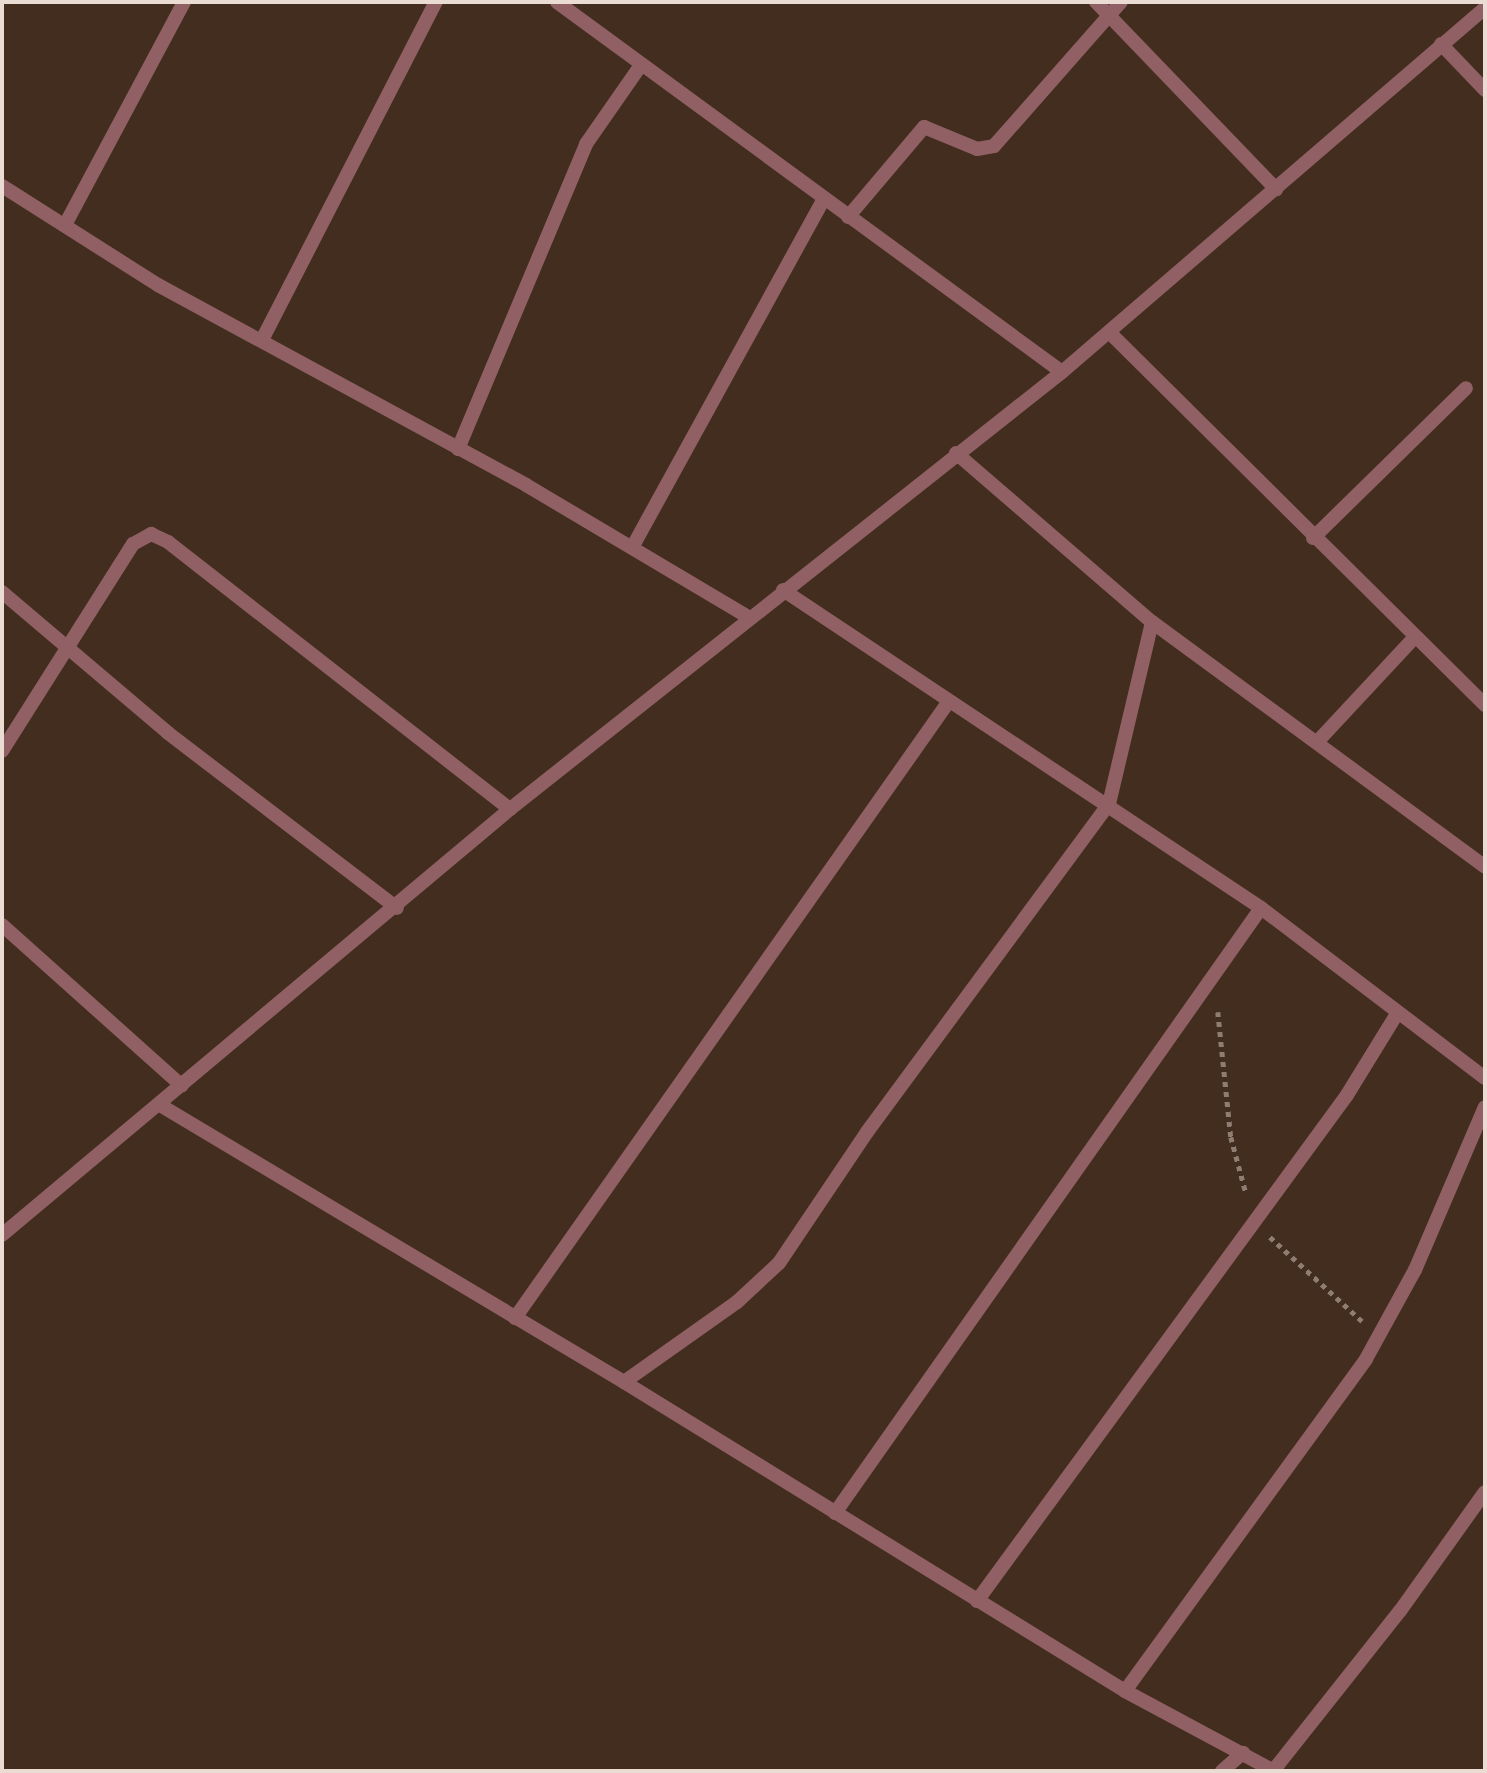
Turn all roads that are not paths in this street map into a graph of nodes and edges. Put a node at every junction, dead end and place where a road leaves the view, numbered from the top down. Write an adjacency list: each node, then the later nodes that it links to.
1 (184, 2): 15 (street)
2 (436, 2): 17 (street)
3 (557, 2): 9 (street)
4 (1096, 2): 7 (street)
5 (1121, 2): 7 (street)
6 (1485, 8): 8 (street)
7 (1107, 17): 12 (street); 14 (street)
8 (1441, 44): 10 (street); 12 (street)
9 (641, 65): 13 (street); 20 (street)
10 (1485, 90)
11 (2, 186): 15 (street)
12 (1276, 189): 16 (street)
13 (823, 200): 14 (street); 23 (street)
14 (848, 218): 18 (street)
15 (65, 225): 17 (street)
16 (1109, 332): 18 (street); 22 (street)
17 (262, 340): 20 (street)
18 (1062, 372): 21 (street)
19 (1465, 387): 22 (street)
20 (458, 449): 23 (street)
21 (956, 453): 24 (street); 27 (street)
22 (1313, 538): 28 (street)
23 (633, 546): 26 (street)
24 (783, 590): 26 (street); 30 (street)
25 (2, 592): 29 (street)
26 (748, 617): 35 (street)
27 (1152, 622): 32 (street); 34 (street)
28 (1413, 639): 31 (street); 32 (street)
29 (64, 646): 33 (street); 35 (street); 37 (street)
30 (947, 704): 34 (street); 46 (street)
31 (1485, 705)
32 (1318, 741): 36 (street)
33 (2, 751)
34 (1109, 804): 38 (street); 47 (street)
35 (510, 809): 37 (street)
36 (1485, 867)
37 (397, 908): 42 (street)
38 (1261, 908): 40 (street); 49 (street)
39 (2, 925): 42 (street)
40 (1398, 1012): 41 (street); 50 (street)
41 (1485, 1078)
42 (182, 1086): 43 (street)
43 (160, 1105): 45 (street); 46 (street)
44 (1485, 1107): 51 (street)
45 (2, 1235)
46 (515, 1318): 47 (street)
47 (624, 1382): 49 (street)
48 (1485, 1492): 54 (street)
49 (835, 1513): 50 (street)
50 (977, 1601): 51 (street)
51 (1125, 1691): 52 (street)
52 (1243, 1753): 53 (street); 54 (street)
53 (1223, 1771)
54 (1274, 1771)

